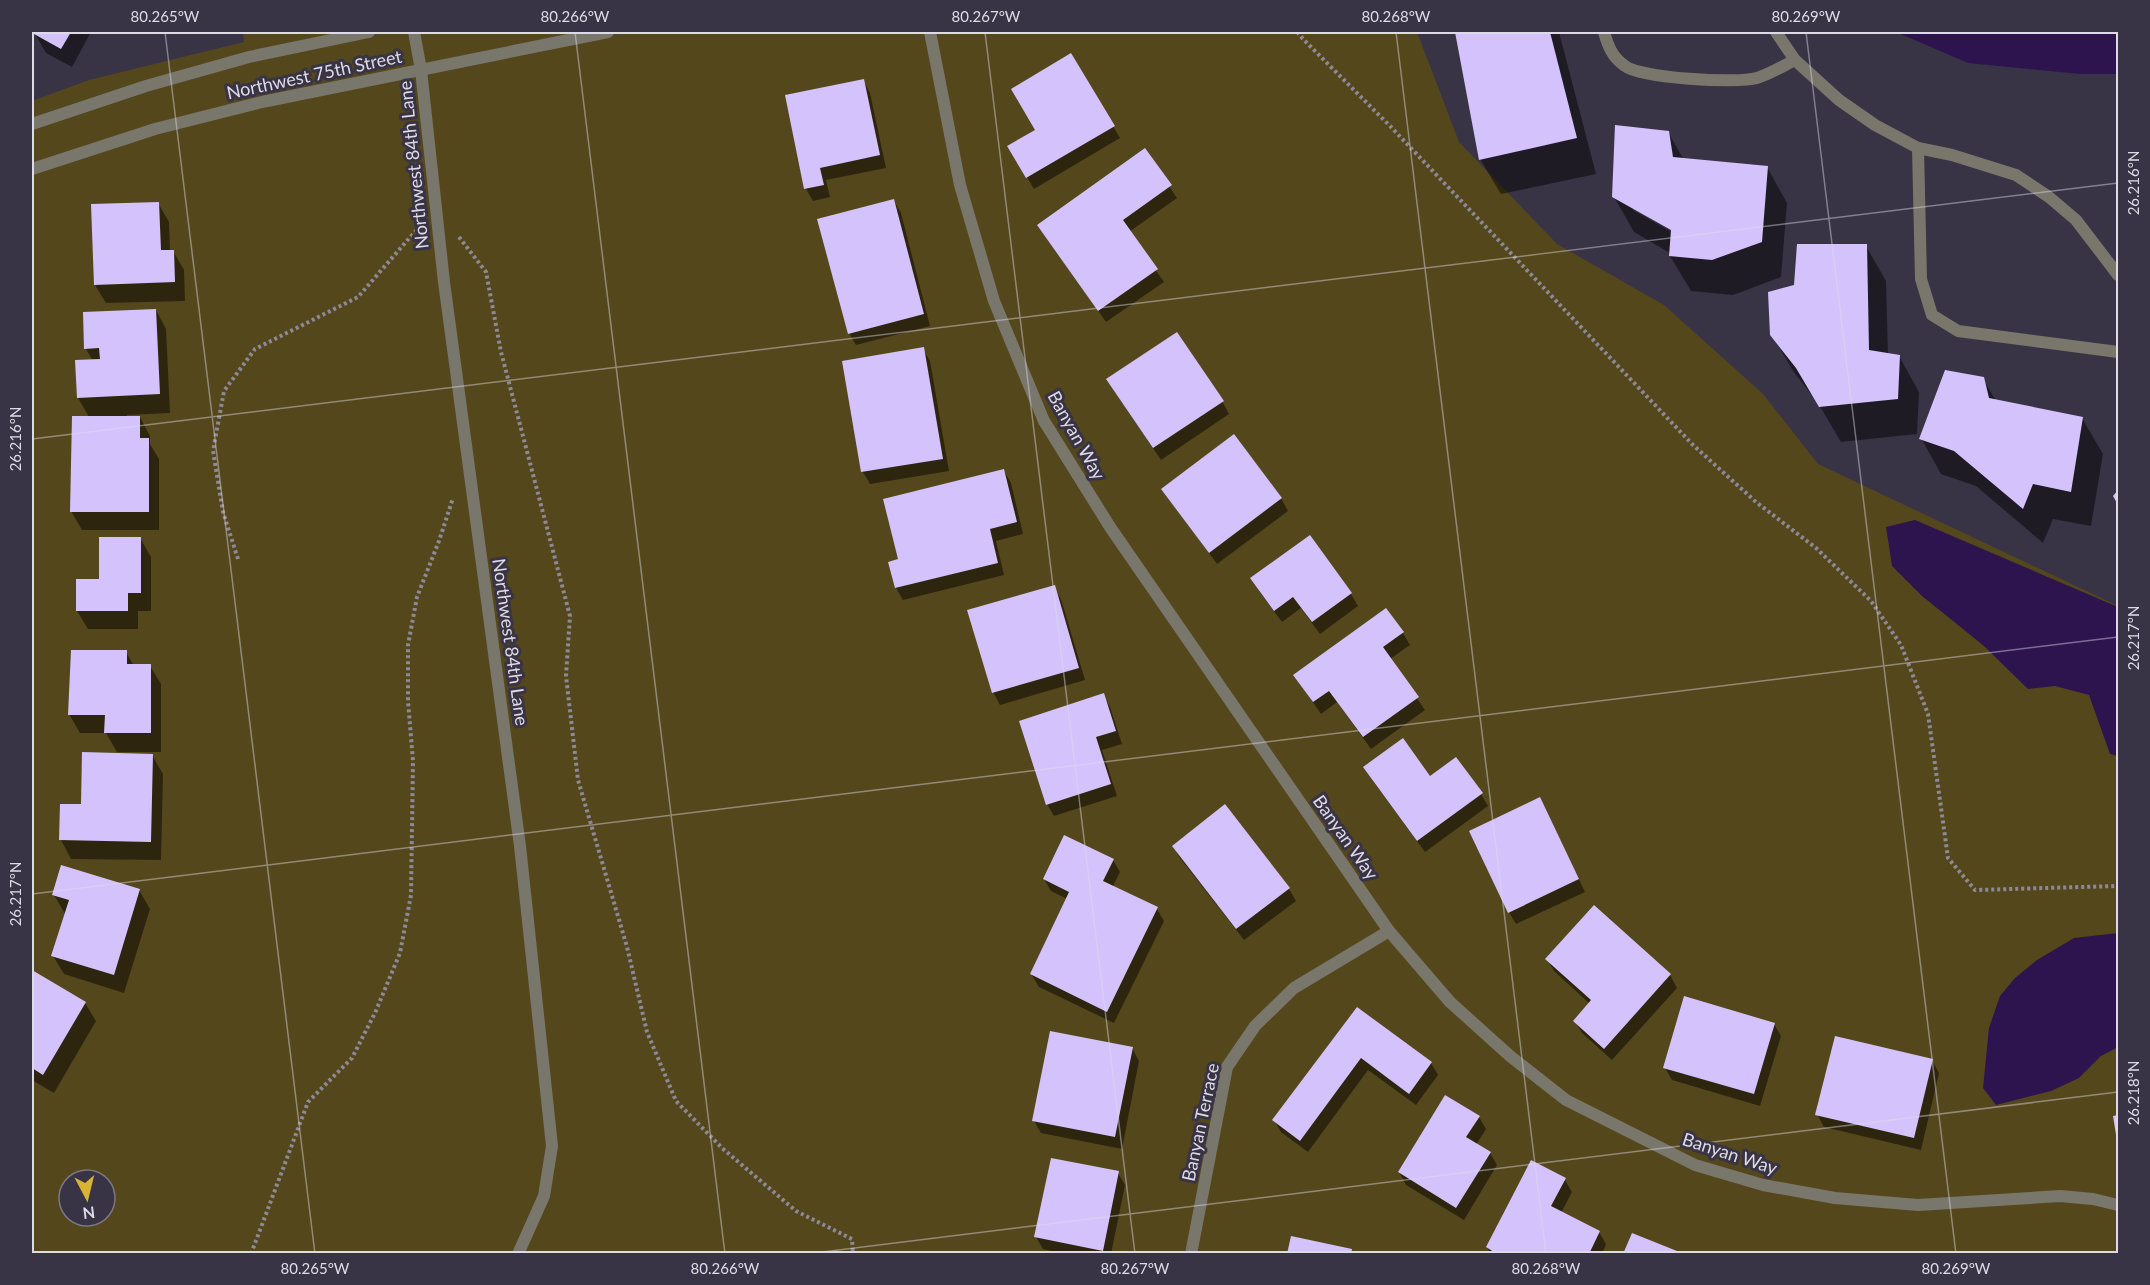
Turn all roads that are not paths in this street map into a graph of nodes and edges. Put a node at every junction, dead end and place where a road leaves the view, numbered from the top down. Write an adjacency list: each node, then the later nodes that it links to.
1 (369, 32): 9 (street, Northwest 75th Street)
2 (414, 32): 8 (street, Northwest 84th Lane)
3 (608, 32): 8 (street, Northwest 75th Street)
4 (930, 32): 14 (street, Banyan Way)
5 (1604, 32): 7 (street)
6 (1776, 32): 7 (street)
7 (1795, 60): 10 (street)
8 (421, 70): 11 (street, Northwest 75th Street); 16 (street, Northwest 84th Lane)
9 (32, 124)
10 (1918, 148): 12 (street); 13 (street)
11 (32, 169)
12 (2118, 275)
13 (2118, 352)
14 (1389, 931): 15 (street, Banyan Way); 17 (street, Banyan Terrace)
15 (2118, 1205)
16 (518, 1254)
17 (1191, 1254)

